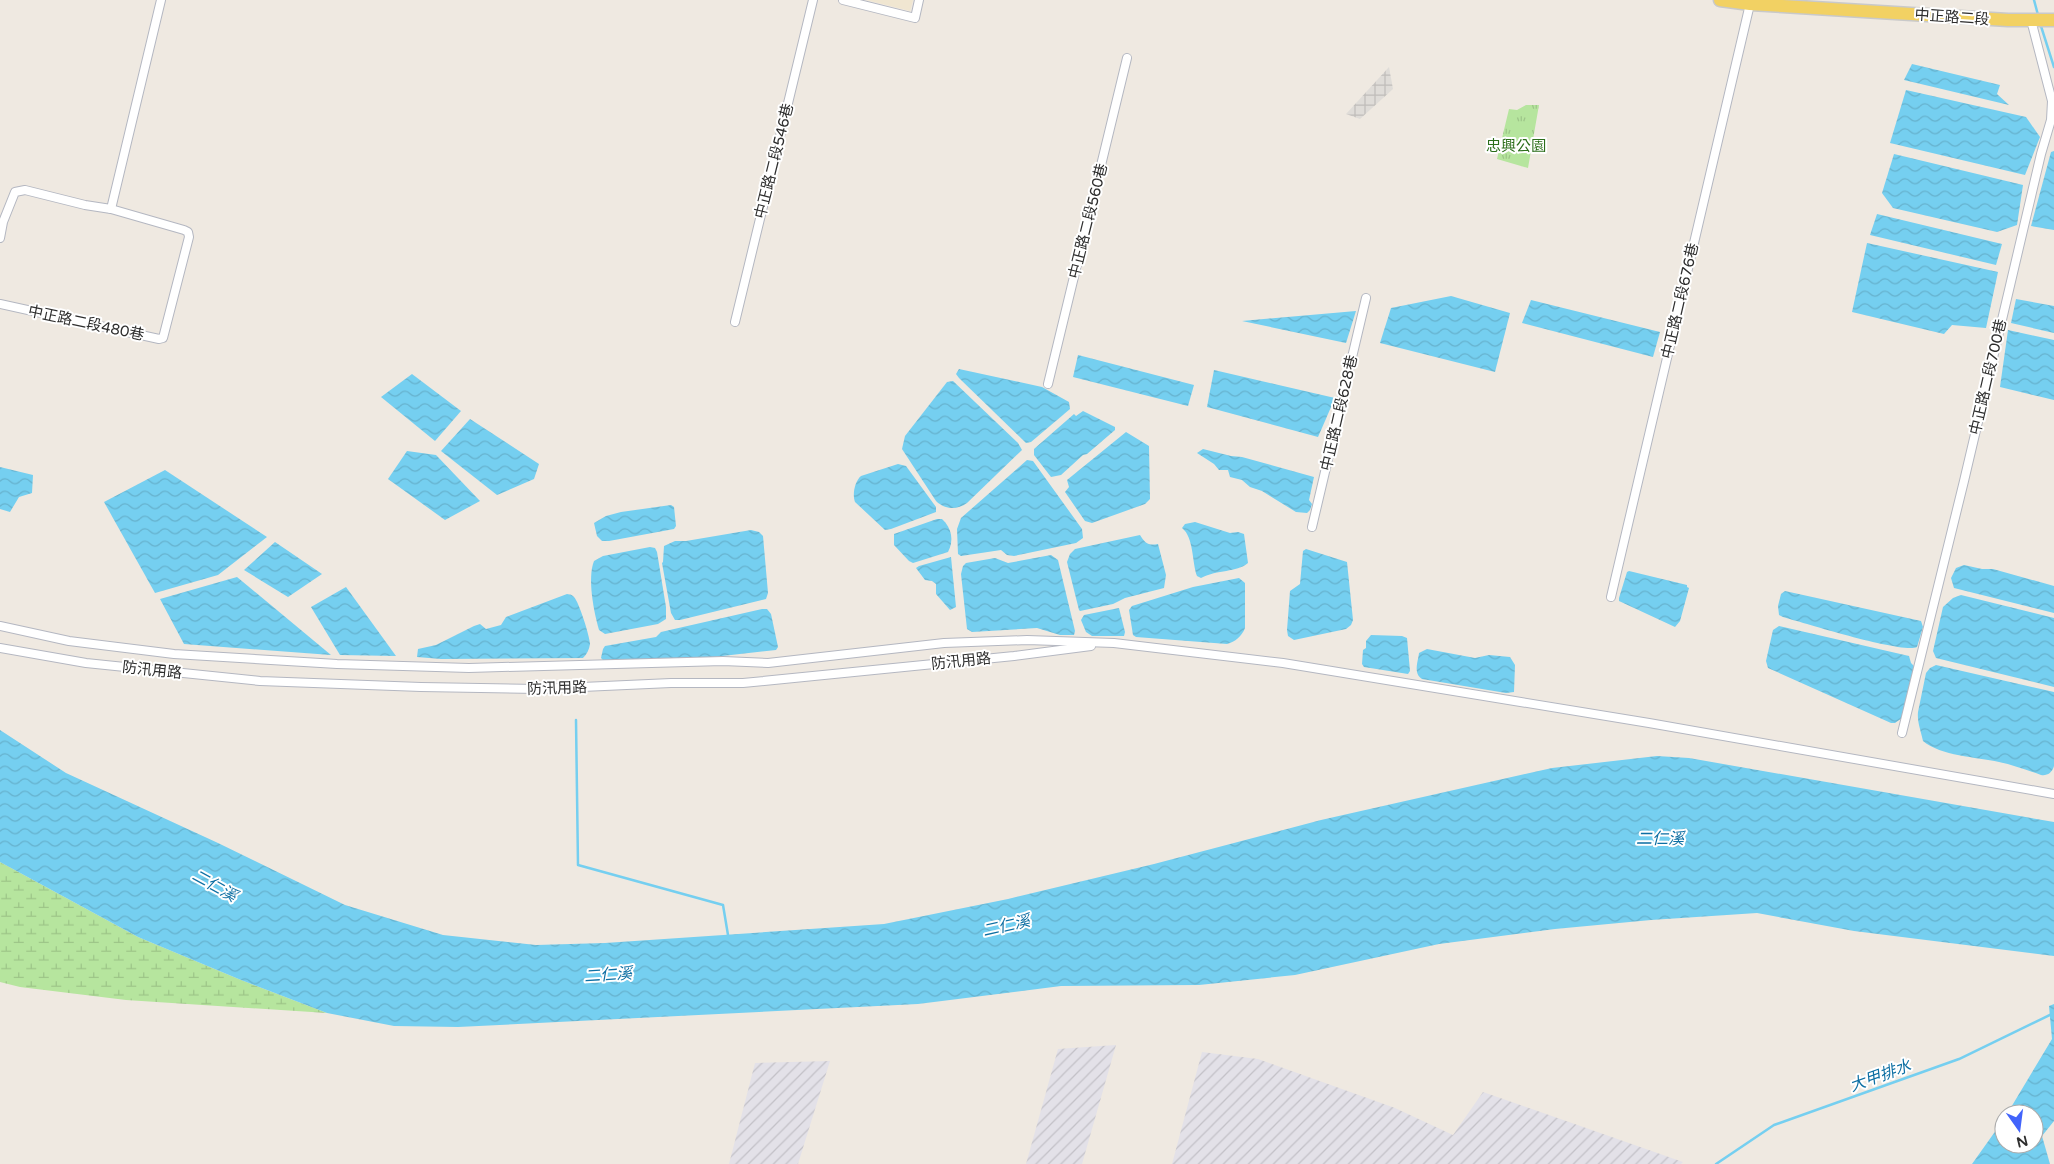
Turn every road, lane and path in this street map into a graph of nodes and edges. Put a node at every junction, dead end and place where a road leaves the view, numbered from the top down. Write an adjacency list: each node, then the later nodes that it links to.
1 (161, 0): 10 (street)
2 (812, 0): 14 (street, 中正路二段546巷)
3 (843, 0): 4 (street)
4 (920, 0)
5 (1720, 0): 6 (main road, 中正路二段)
6 (1750, 4): 7 (main road, 中正路二段); 17 (street, 中正路二段676巷)
7 (2033, 20): 8 (main road, 中正路二段); 21 (street, 中正路二段700巷)
8 (2053, 20)
9 (1127, 58): 15 (street, 中正路二段560巷)
10 (111, 209): 11 (street, 中正路二段480巷); 13 (street, 中正路二段480巷)
11 (0, 238)
12 (1366, 298): 16 (street, 中正路二段628巷)
13 (0, 304)
14 (734, 322)
15 (1048, 384)
16 (1312, 527)
17 (1611, 598)
18 (0, 626): 19 (street)
19 (1114, 643): 20 (street, 防汛用路); 22 (street)
20 (0, 648)
21 (1902, 733)
22 (2054, 794)

